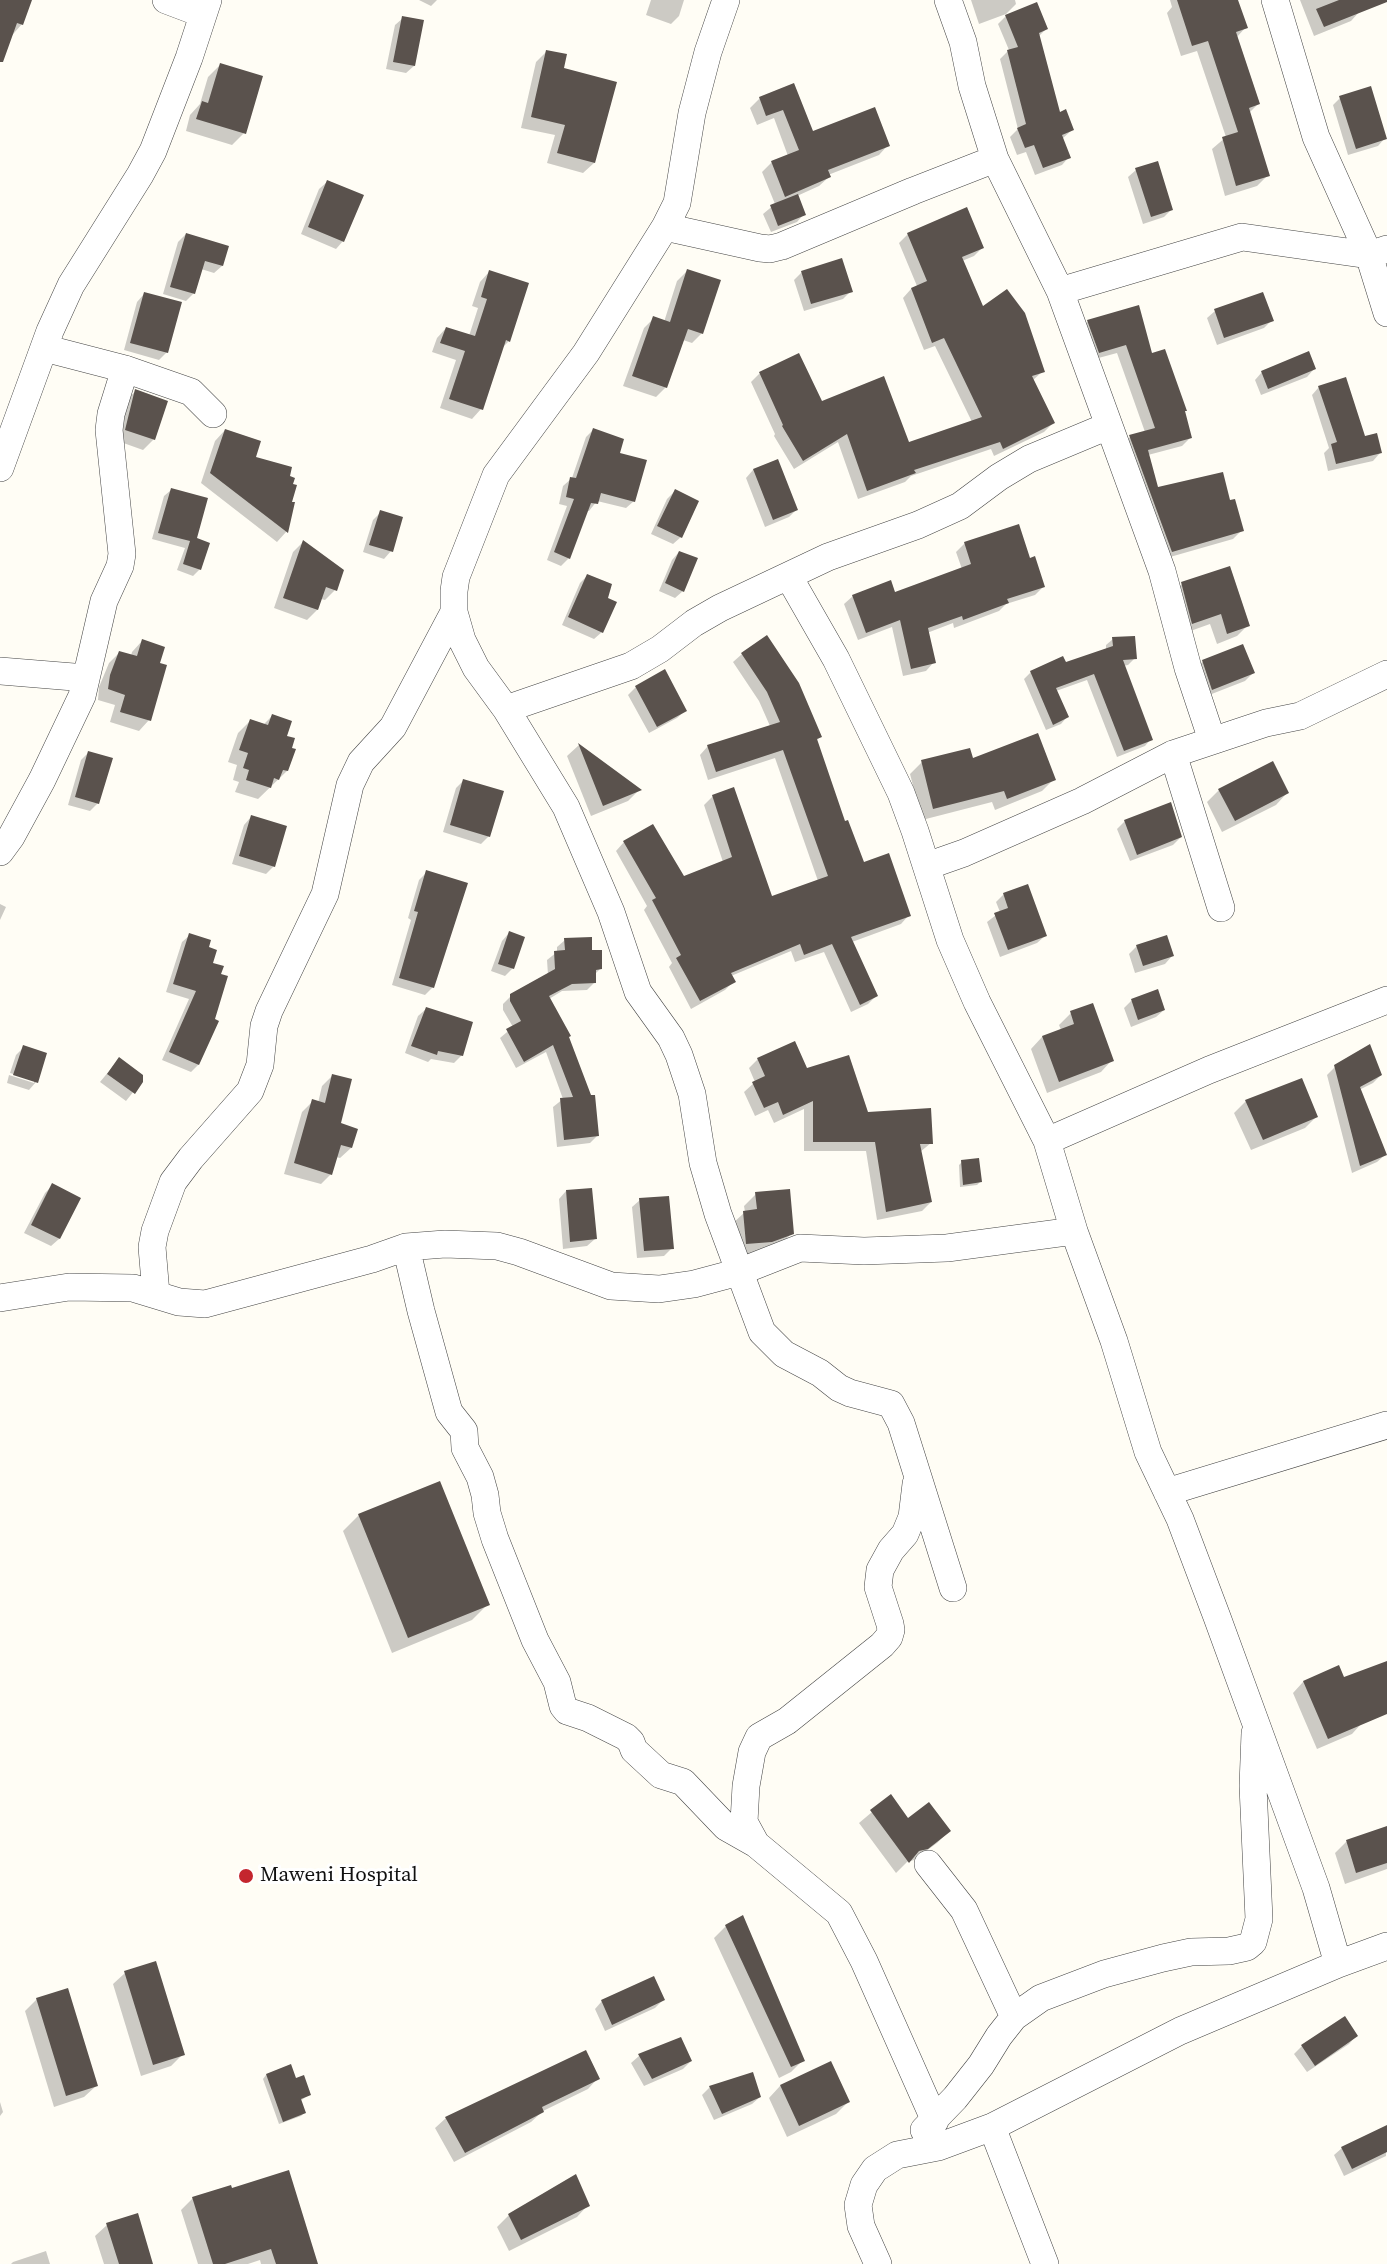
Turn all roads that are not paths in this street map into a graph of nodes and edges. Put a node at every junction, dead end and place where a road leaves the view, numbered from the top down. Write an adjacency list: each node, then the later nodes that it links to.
1 (166, 0): 5 (street)
2 (726, 0): 7 (street)
3 (948, 0): 6 (street)
4 (1275, 0): 8 (street)
5 (206, 7): 11 (street)
6 (995, 159): 7 (street); 9 (street)
7 (665, 227): 17 (street)
8 (1378, 252): 9 (street); 10 (street)
9 (1059, 291): 14 (street)
10 (1387, 313)
11 (44, 348): 12 (street); 15 (street)
12 (125, 369): 13 (street); 20 (street)
13 (213, 414)
14 (1108, 426): 16 (street); 22 (street)
15 (0, 468)
16 (789, 577): 21 (street); 25 (street)
17 (454, 612): 21 (street); 32 (street)
18 (0, 671): 20 (street)
19 (1387, 674): 22 (street)
20 (86, 678): 24 (street)
21 (506, 709): 31 (street)
22 (1212, 740): 23 (street)
23 (1173, 754): 25 (street); 26 (street)
24 (0, 852)
25 (927, 866): 28 (street)
26 (1221, 908)
27 (1387, 1000): 28 (street)
28 (1047, 1141): 29 (street)
29 (1074, 1231): 31 (street); 36 (street)
30 (406, 1246): 31 (street); 32 (street); 39 (street)
31 (739, 1272): 35 (street)
32 (156, 1294): 33 (street)
33 (0, 1298)
34 (1387, 1425): 36 (street)
35 (917, 1477): 37 (street); 39 (street)
36 (1167, 1492): 38 (street)
37 (952, 1588)
38 (1255, 1720): 42 (street); 43 (street)
39 (756, 1844): 44 (street)
40 (928, 1864): 43 (street)
41 (1387, 1946): 42 (street)
42 (1338, 1964): 45 (street)
43 (1014, 2017): 44 (street)
44 (935, 2121): 46 (street)
45 (992, 2127): 46 (street); 48 (street)
46 (897, 2155): 47 (street)
47 (878, 2264)
48 (1045, 2264)

